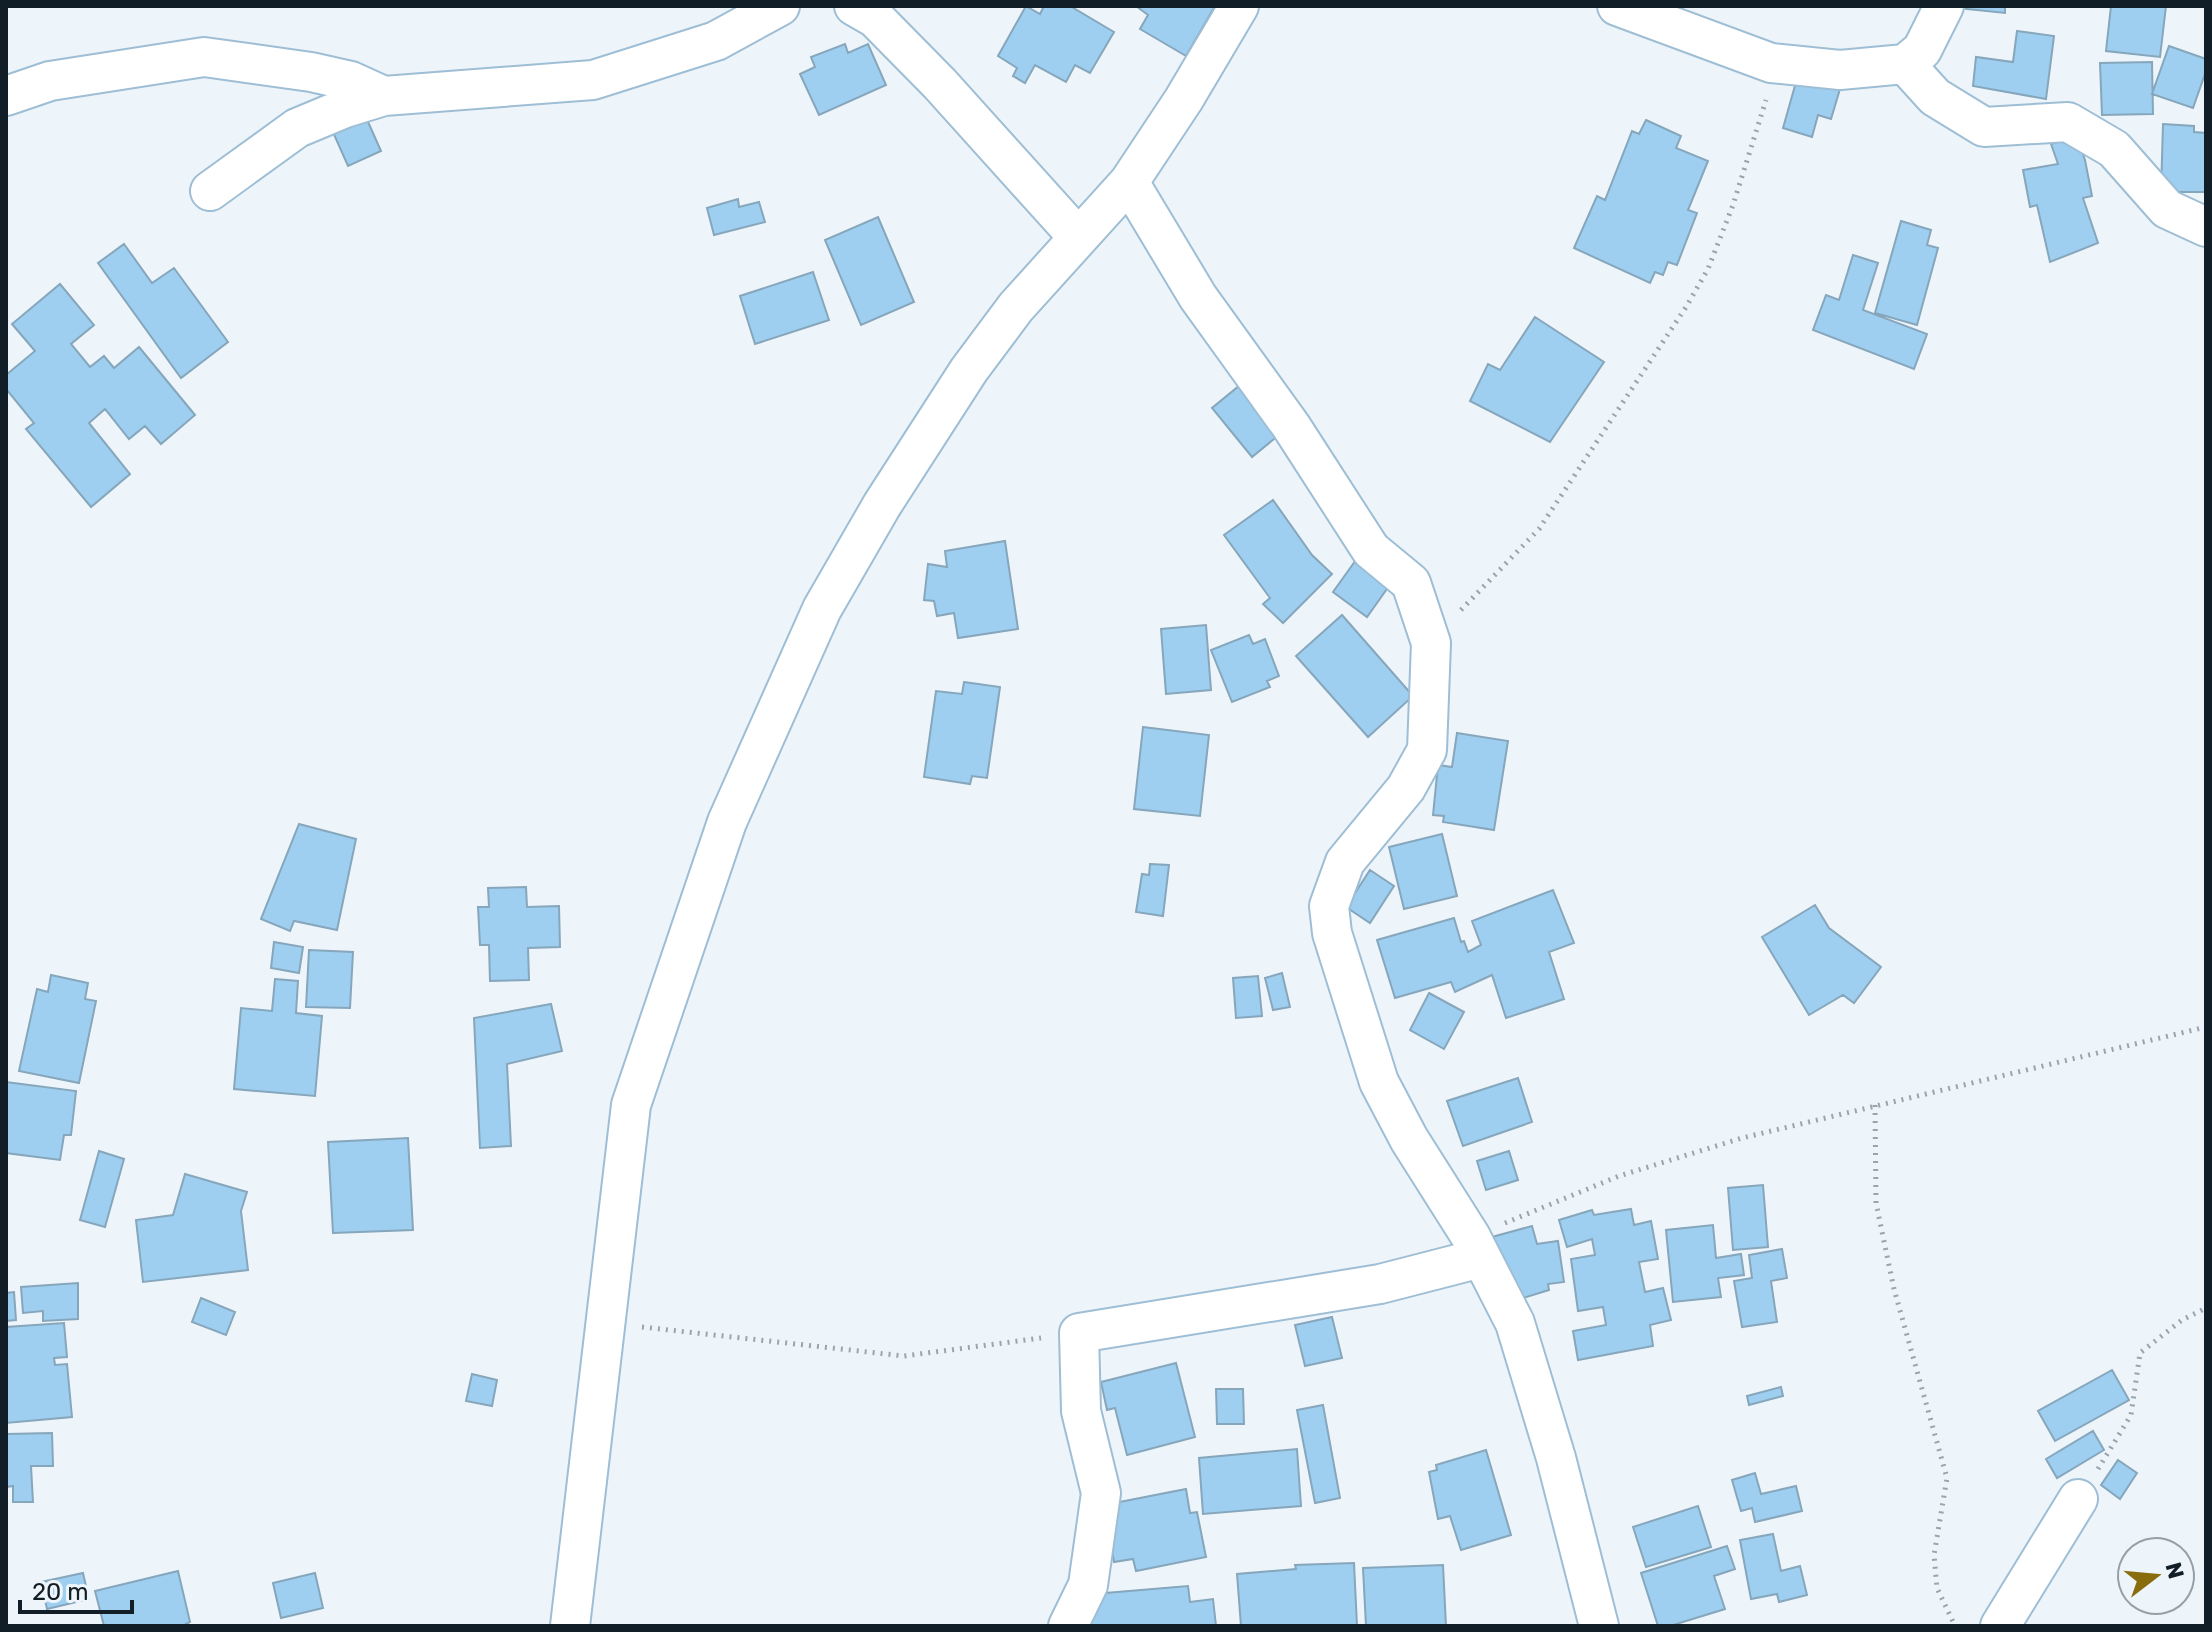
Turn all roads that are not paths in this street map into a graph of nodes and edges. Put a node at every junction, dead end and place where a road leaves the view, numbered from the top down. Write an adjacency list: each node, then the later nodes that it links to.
1 (780, 6): 8 (street)
2 (854, 6): 12 (street)
3 (1239, 6): 9 (street)
4 (1617, 6): 6 (street)
5 (1944, 6): 6 (street)
6 (1905, 64): 11 (street)
7 (6, 96): 8 (street)
8 (384, 96): 10 (street)
9 (1129, 182): 12 (street); 13 (street)
10 (210, 191)
11 (2206, 227)
12 (1077, 236): 15 (street)
13 (1476, 1248): 16 (street); 17 (street)
14 (2078, 1499): 18 (street)
15 (570, 1626)
16 (1068, 1626)
17 (1599, 1626)
18 (2000, 1626)

